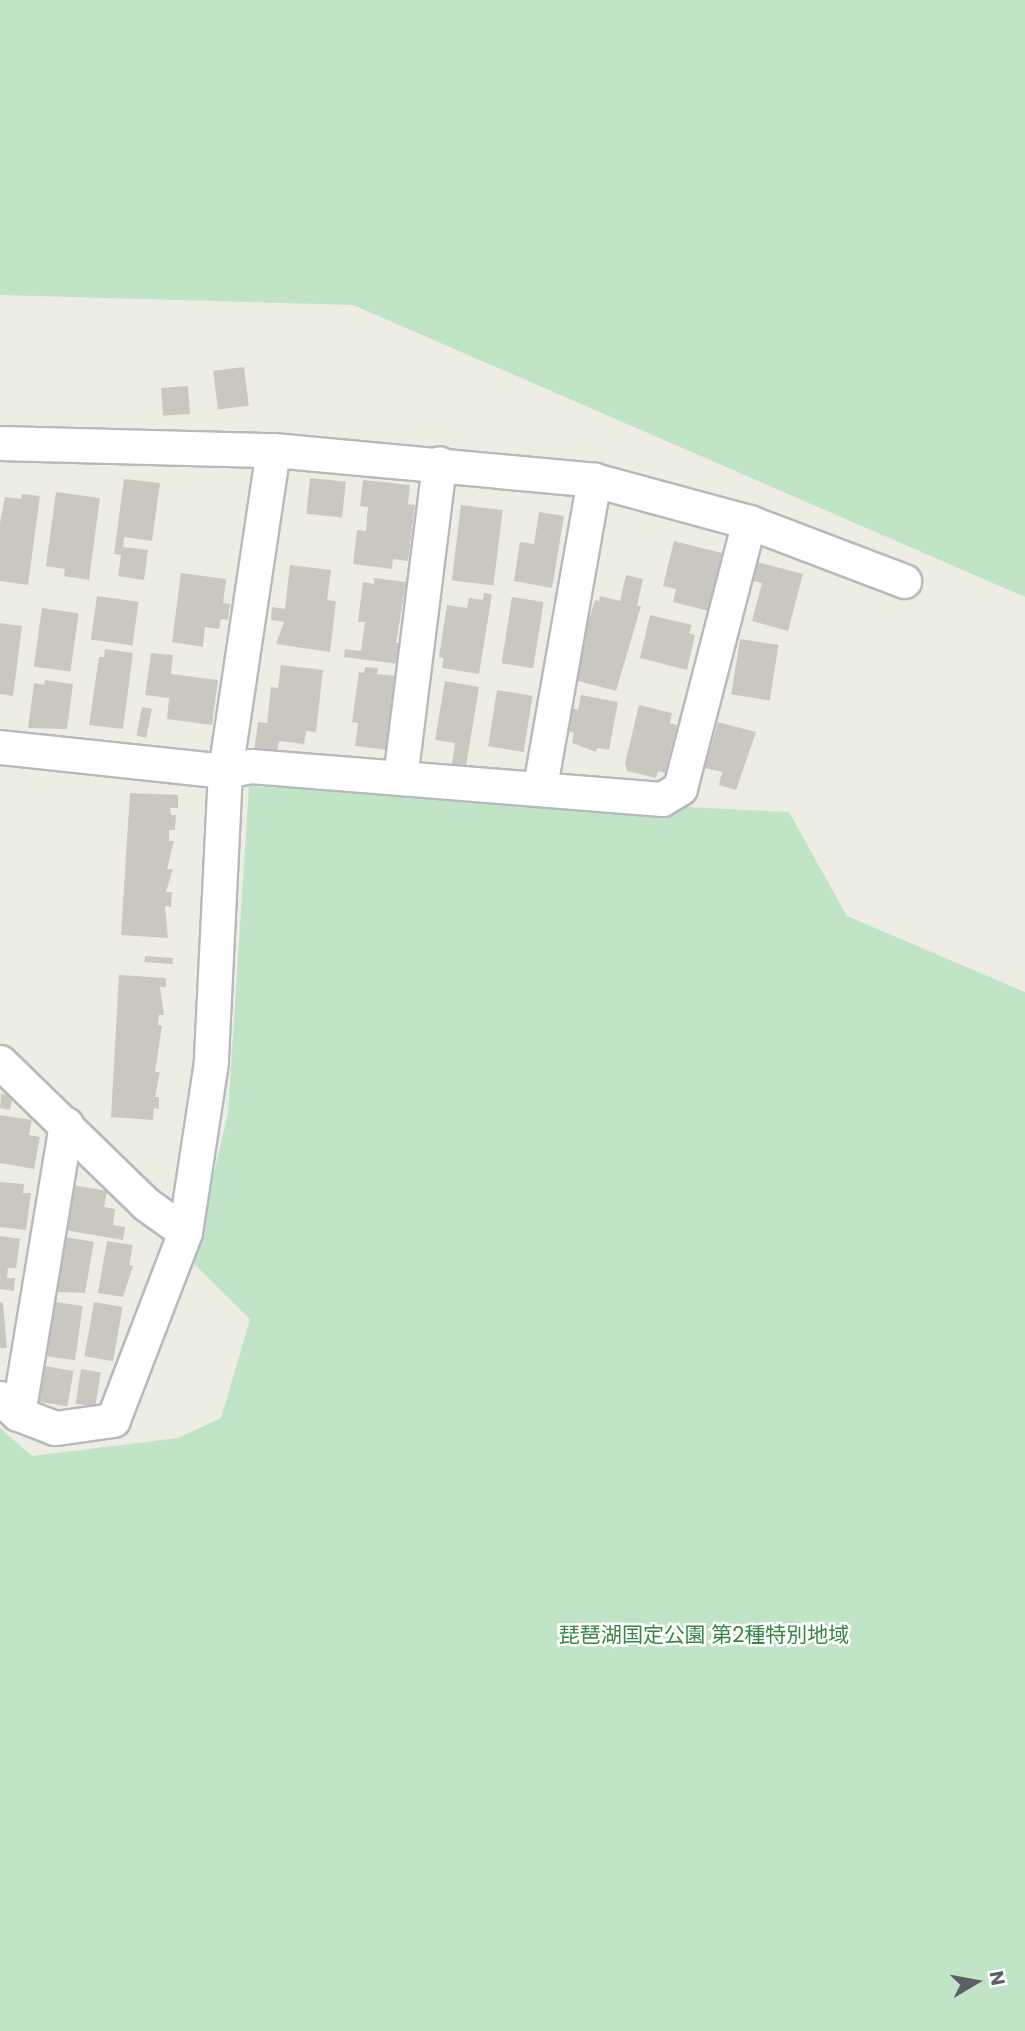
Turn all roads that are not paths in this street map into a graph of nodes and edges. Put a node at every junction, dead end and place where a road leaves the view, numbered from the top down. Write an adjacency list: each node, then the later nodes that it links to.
1 (0, 443): 2 (street)
2 (272, 450): 3 (street); 8 (street)
3 (439, 463): 4 (street); 9 (street)
4 (594, 480): 5 (street); 10 (street)
5 (749, 522): 6 (street); 10 (street)
6 (904, 581)
7 (0, 747): 8 (street)
8 (225, 771): 9 (street); 13 (street)
9 (400, 778): 10 (street)
10 (540, 786)
11 (0, 1062): 12 (street)
12 (66, 1124): 13 (street); 14 (street)
13 (185, 1232): 14 (street)
14 (9, 1406)

